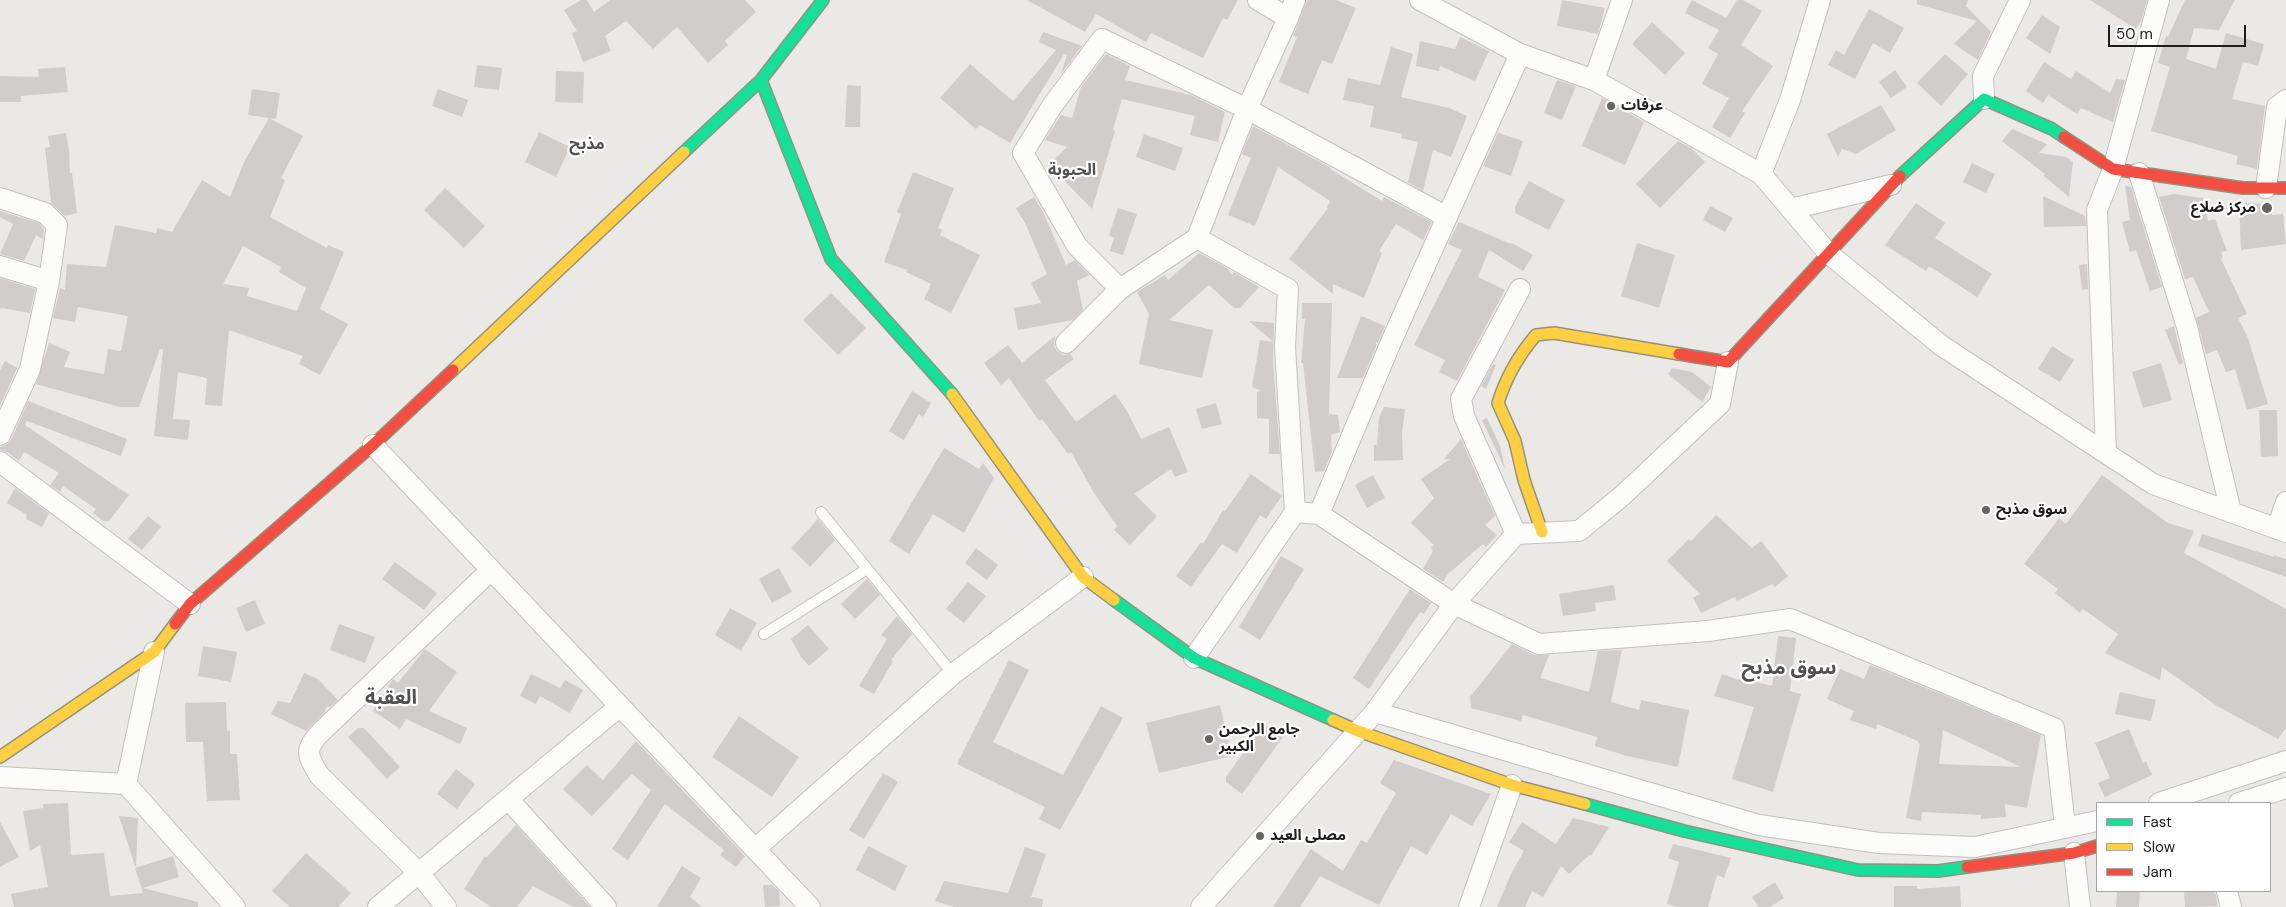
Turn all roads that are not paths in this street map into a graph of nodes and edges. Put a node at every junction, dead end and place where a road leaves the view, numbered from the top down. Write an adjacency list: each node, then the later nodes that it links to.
1 (823, 0): 10 (street)
2 (1258, 0): 8 (street)
3 (1420, 0): 9 (street)
4 (1622, 0): 11 (street)
5 (1820, 0): 17 (street)
6 (2020, 0): 12 (street)
7 (2159, 0): 15 (street)
8 (1291, 9): 14 (street)
9 (1520, 54): 11 (street); 22 (street)
10 (762, 80): 32 (street); 45 (street)
11 (1594, 80): 17 (street)
12 (1984, 99): 15 (street); 18 (street)
13 (2286, 100): 19 (street)
14 (1248, 108): 22 (street); 23 (street); 27 (street)
15 (2113, 169): 16 (street); 33 (street)
16 (2139, 173): 19 (street); 38 (street)
17 (1761, 174): 21 (street)
18 (1891, 185): 21 (street); 24 (street)
19 (2280, 191)
20 (0, 198): 26 (street)
21 (1791, 209): 24 (street)
22 (1447, 216): 39 (street)
23 (1197, 238): 27 (street); 37 (street)
24 (1829, 254): 30 (street); 33 (street)
25 (0, 266): 26 (street)
26 (49, 281): 31 (street)
27 (1120, 289): 29 (street)
28 (1520, 289): 42 (street)
29 (1066, 343)
30 (1728, 362): 41 (street); 41 (street)
31 (0, 435)
32 (373, 445): 44 (street); 46 (street)
33 (2106, 453): 38 (street)
34 (0, 462): 46 (street)
35 (2286, 502): 40 (street)
36 (821, 512): 43 (lane)
37 (1296, 512): 39 (street); 50 (street)
38 (2231, 512): 40 (street)
39 (1319, 514): 47 (street)
40 (2282, 530)
41 (1542, 532): 42 (street)
42 (1516, 534): 47 (street)
43 (867, 569): 48 (lane); 51 (lane)
44 (491, 570): 52 (street); 71 (street)
45 (1084, 577): 50 (street); 51 (street)
46 (190, 604): 49 (street)
47 (1454, 604): 53 (street); 65 (street)
48 (764, 634)
49 (154, 652): 55 (street); 58 (street)
50 (1194, 658): 54 (street)
51 (953, 674): 68 (street)
52 (620, 706): 61 (street); 68 (street)
53 (1375, 712): 54 (street); 66 (street)
54 (1358, 731): 59 (street); 78 (street)
55 (0, 757)
56 (2286, 761): 62 (street)
57 (0, 777): 58 (street)
58 (126, 784): 73 (street)
59 (1512, 785): 70 (street); 79 (street)
60 (2286, 788): 63 (street)
61 (508, 799): 71 (street); 76 (street)
62 (2162, 802)
63 (2242, 802)
64 (2096, 821): 65 (street)
65 (2065, 827): 66 (street)
66 (1913, 844): 70 (street)
67 (2096, 846): 69 (street)
68 (755, 849): 77 (street)
69 (2074, 853): 70 (street); 80 (street)
70 (1910, 870)
71 (419, 873): 74 (street); 75 (street)
72 (2227, 892): 81 (street)
73 (236, 907)
74 (378, 907)
75 (446, 907)
76 (606, 907)
77 (810, 907)
78 (1201, 907)
79 (1469, 907)
80 (2080, 907)
81 (2231, 907)

